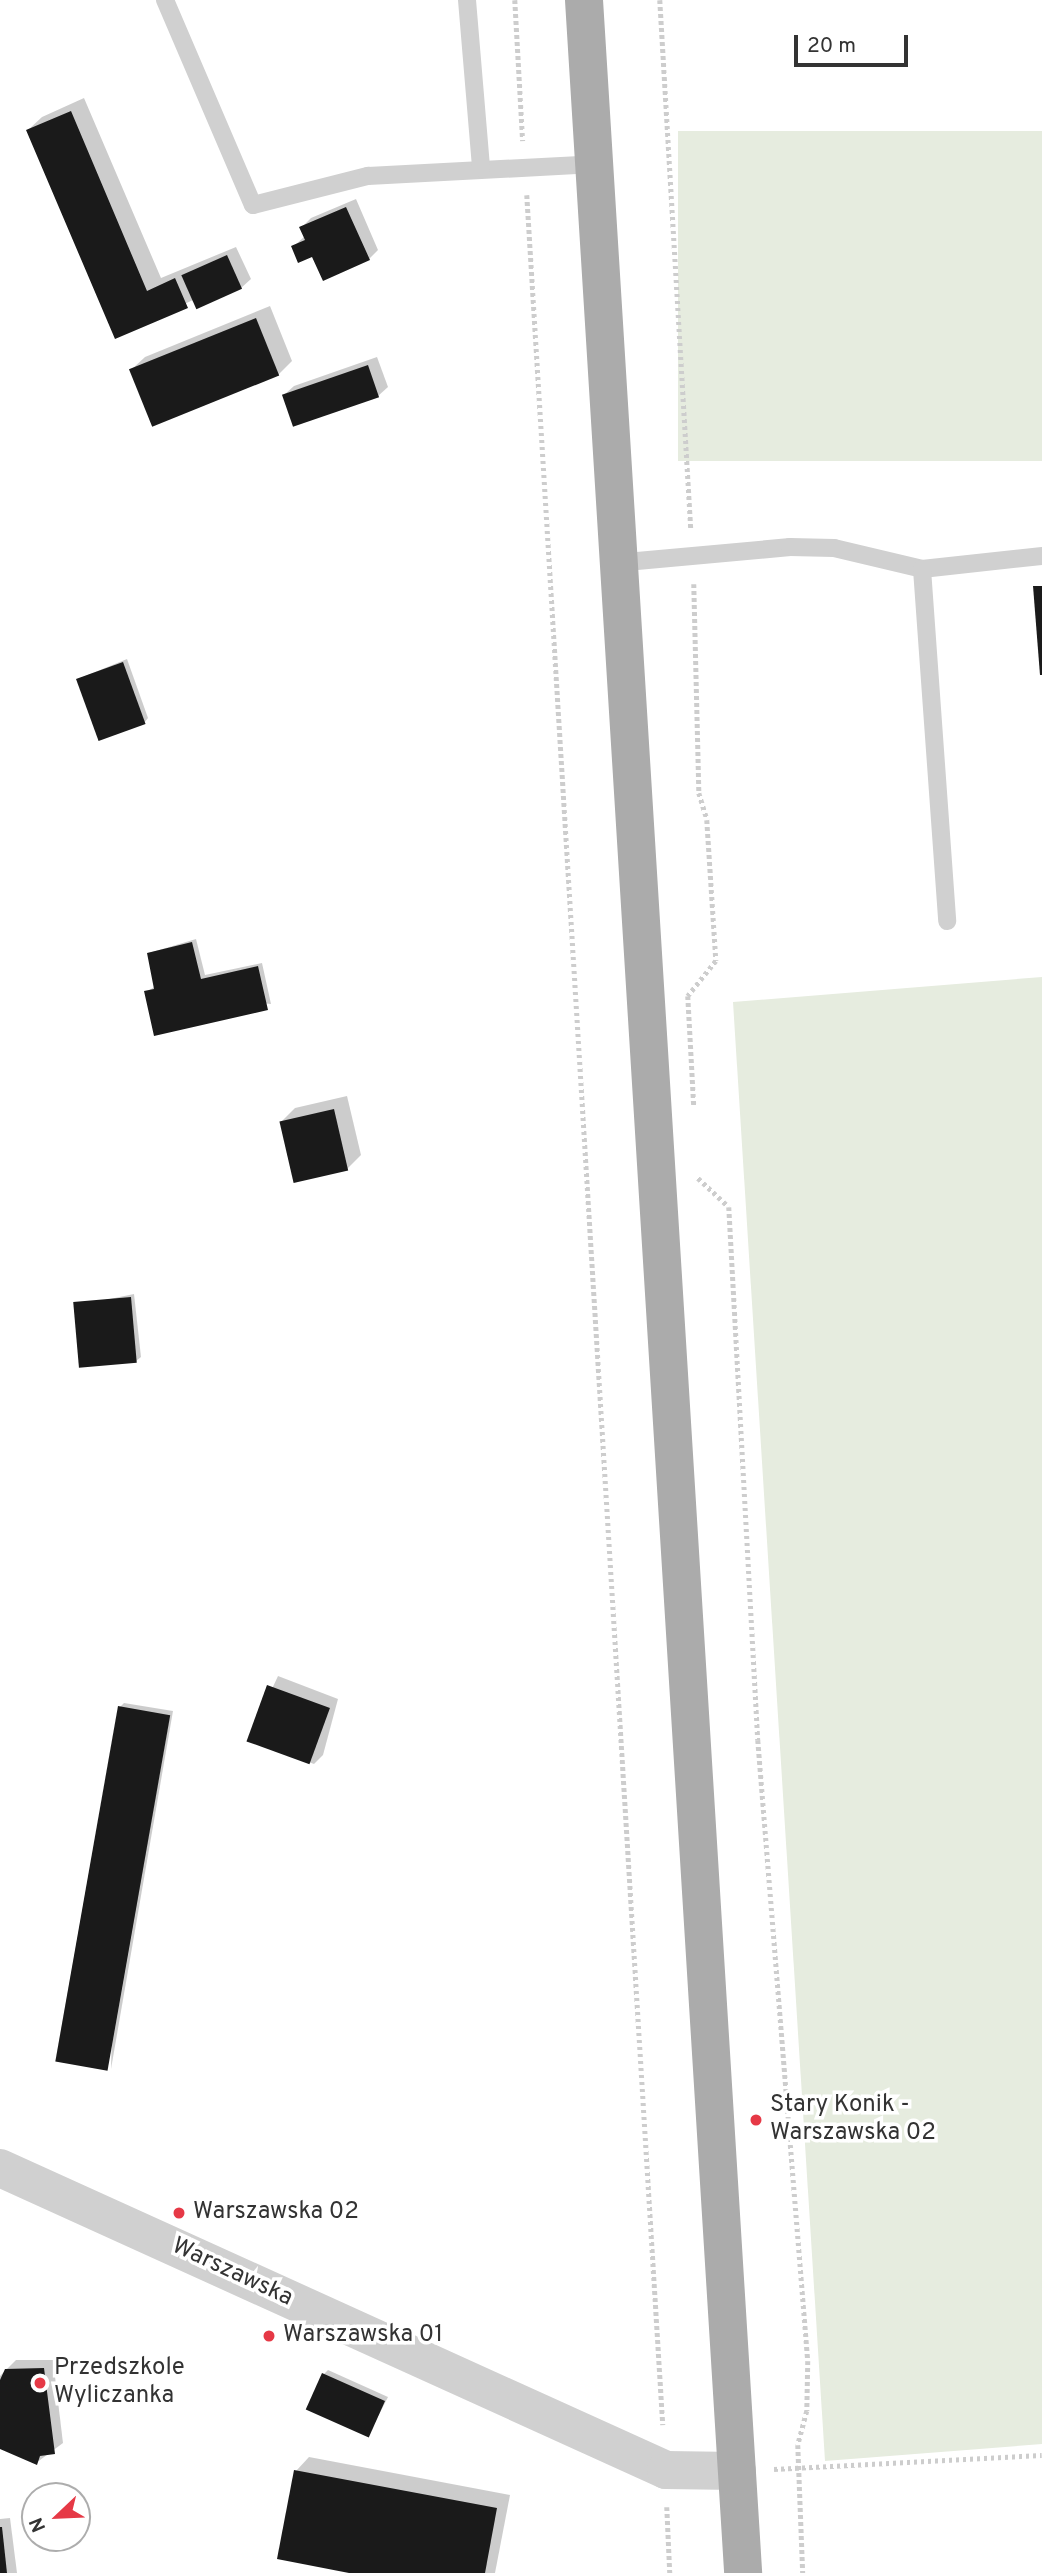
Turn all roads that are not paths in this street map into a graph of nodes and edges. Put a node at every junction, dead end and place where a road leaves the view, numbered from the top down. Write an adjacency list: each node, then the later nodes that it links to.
1 (165, 0): 5 (lane)
2 (467, 0): 5 (lane)
3 (584, 0): 4 (main road)
4 (595, 164): 5 (lane); 7 (main road)
5 (481, 167)
6 (1042, 556): 8 (lane)
7 (615, 563): 8 (lane); 11 (main road)
8 (922, 569): 9 (lane)
9 (947, 921)
10 (0, 2168): 11 (street, Warszawska)
11 (737, 2471): 12 (main road)
12 (743, 2573)

